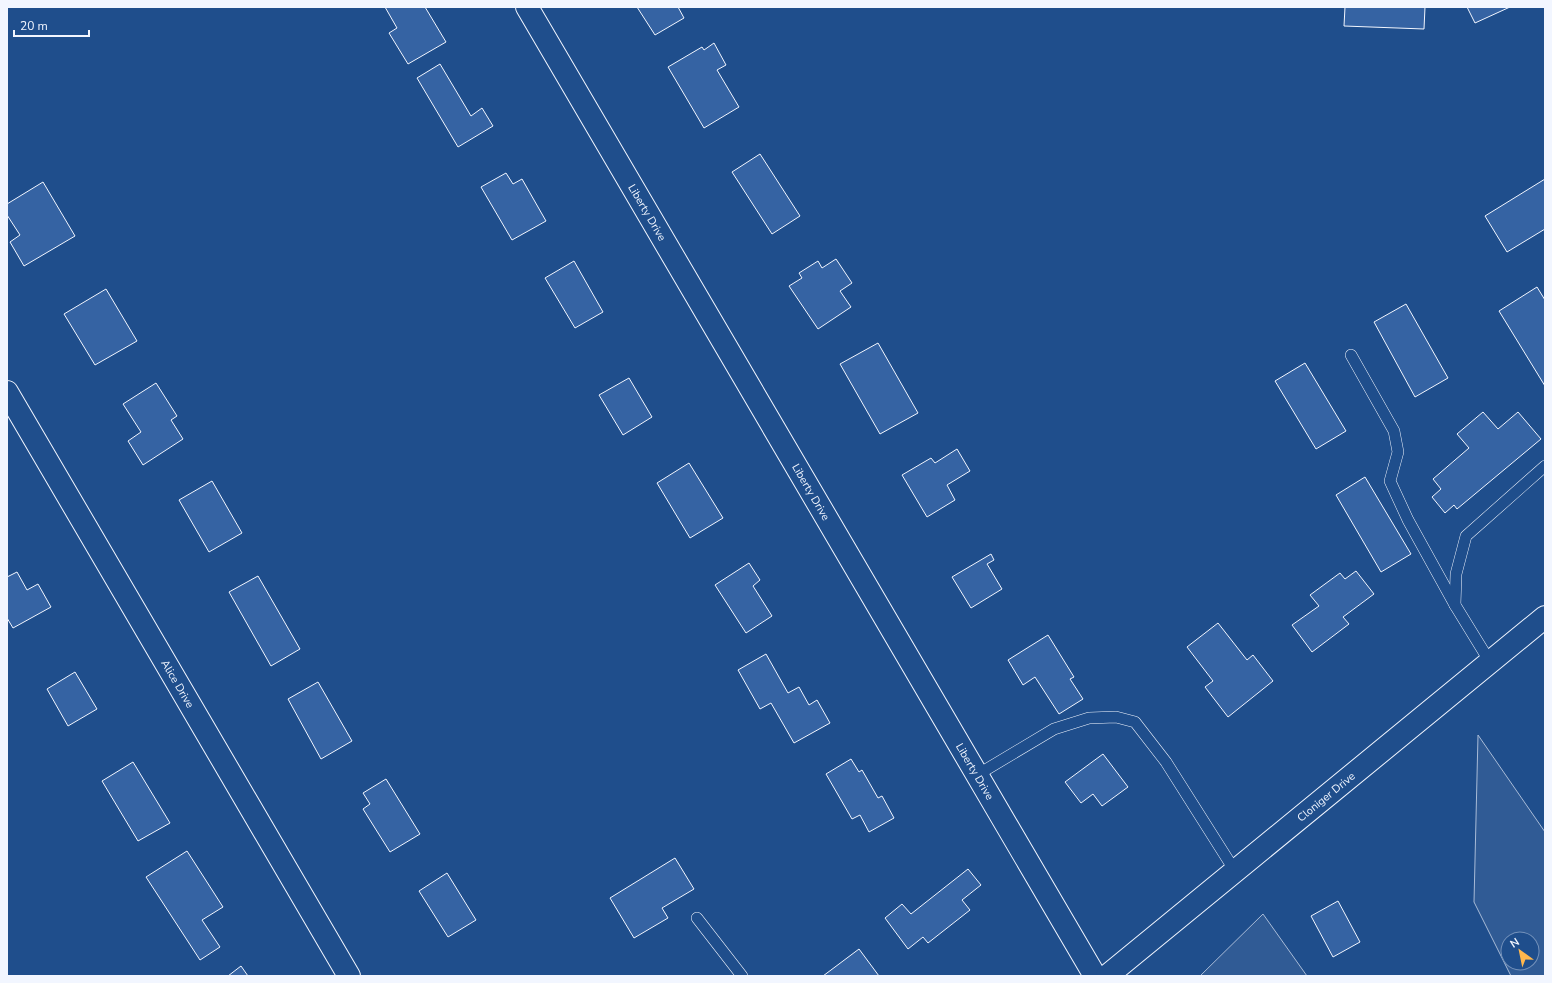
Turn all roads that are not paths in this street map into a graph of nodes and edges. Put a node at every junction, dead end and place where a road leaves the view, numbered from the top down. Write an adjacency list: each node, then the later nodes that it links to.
1 (527, 7): 8 (street, Liberty Drive)
2 (1351, 355): 5 (lane)
3 (7, 392): 11 (street, Alice Drive)
4 (1545, 466): 5 (lane)
5 (1455, 605): 7 (lane)
6 (1545, 617): 7 (street, Cloniger Drive)
7 (1490, 662): 9 (street, Cloniger Drive)
8 (977, 774): 9 (lane); 13 (street, Liberty Drive)
9 (1235, 871): 14 (street, Cloniger Drive)
10 (697, 918): 12 (lane)
11 (349, 976)
12 (742, 976)
13 (1095, 976)
14 (1107, 976)

